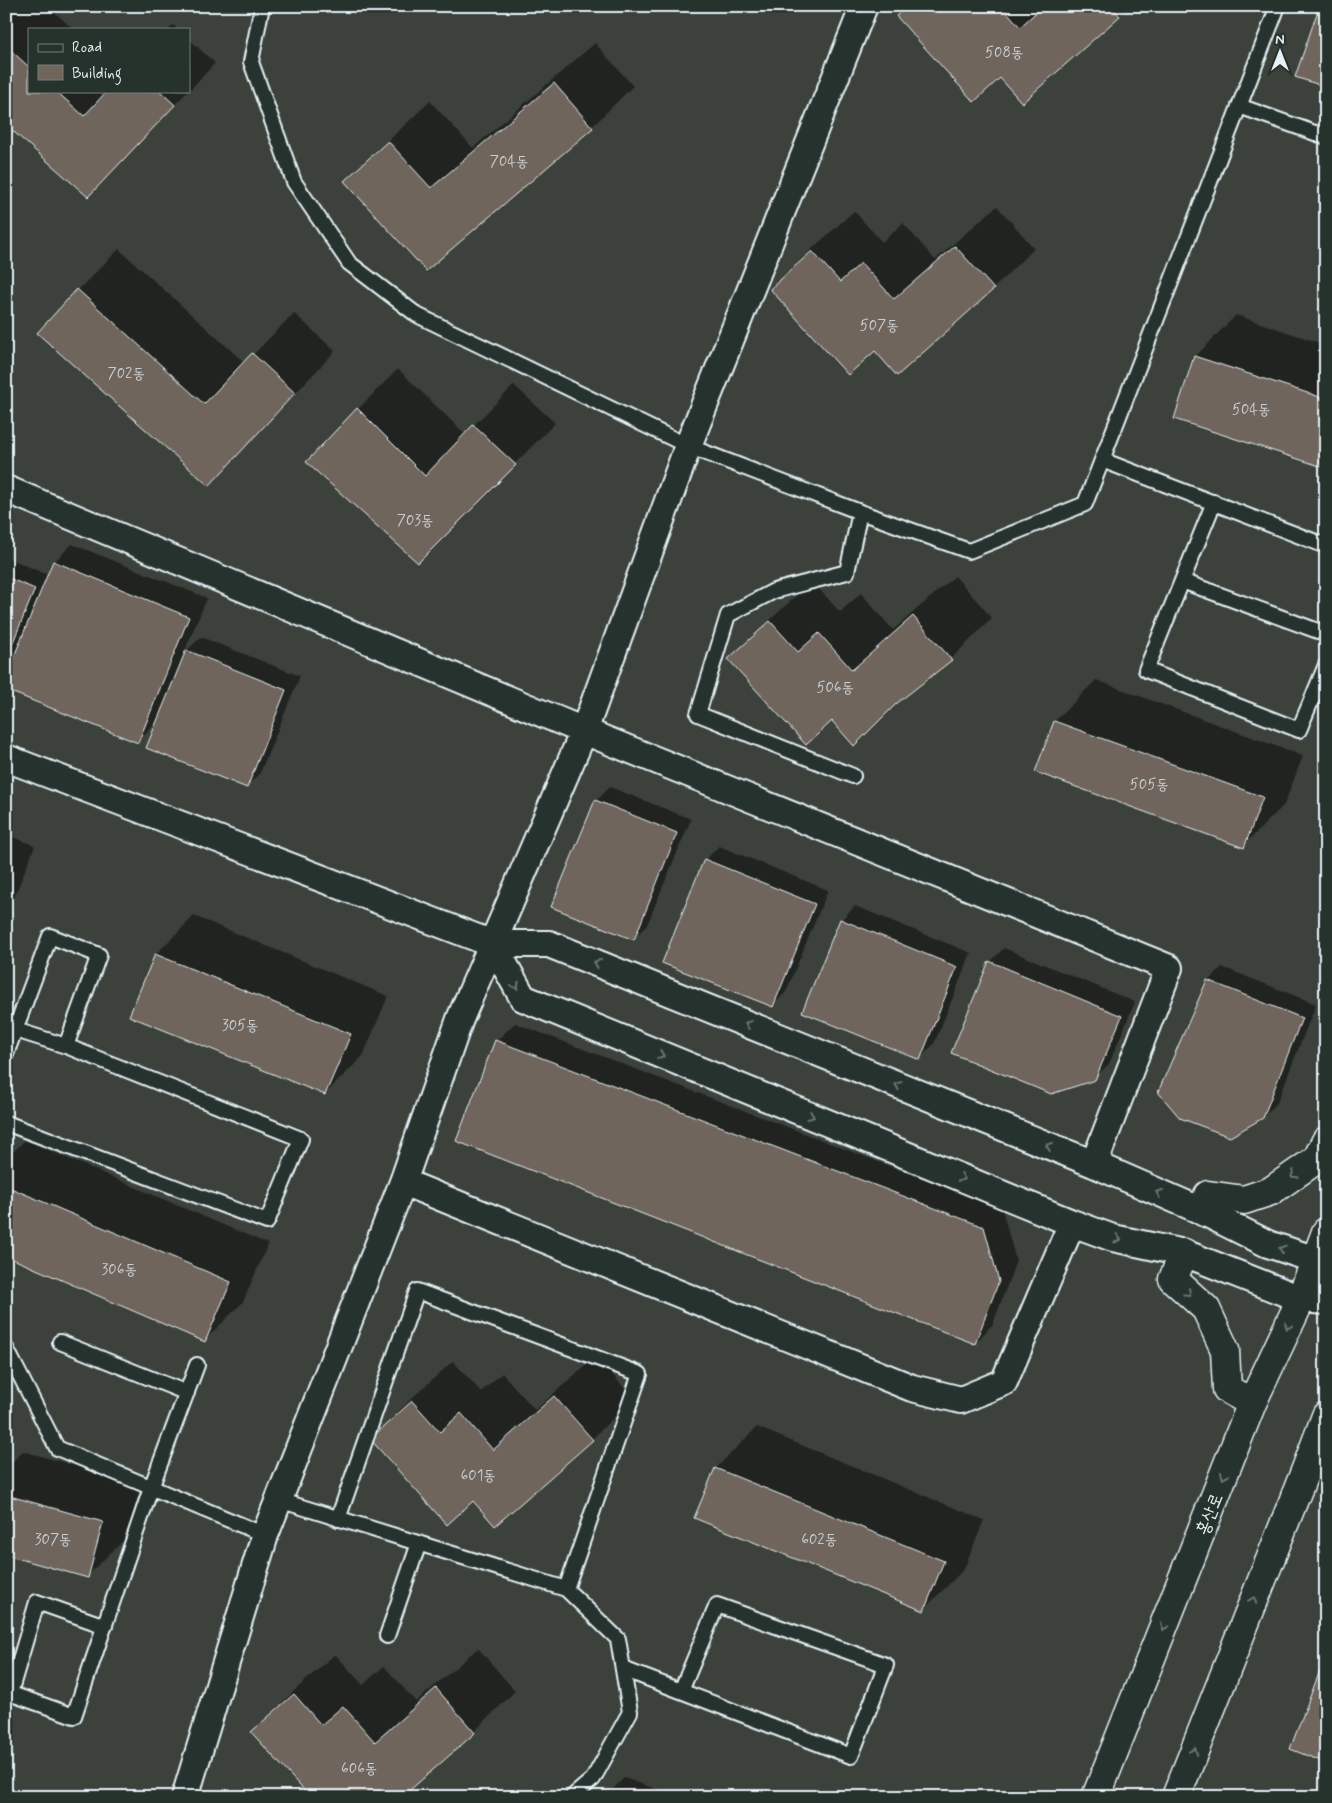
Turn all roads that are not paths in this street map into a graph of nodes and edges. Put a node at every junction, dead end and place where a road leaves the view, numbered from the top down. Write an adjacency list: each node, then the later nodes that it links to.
1 (262, 6): 6 (lane)
2 (864, 6): 6 (street)
3 (1278, 6): 4 (lane)
4 (1239, 106): 5 (lane); 7 (lane)
5 (1326, 137)
6 (688, 446): 10 (lane); 15 (street)
7 (1102, 460): 9 (lane); 10 (lane)
8 (6, 489): 15 (street)
9 (1214, 502): 11 (lane); 12 (lane)
10 (860, 512): 17 (lane)
11 (1326, 546)
12 (1182, 581): 13 (lane); 14 (lane)
13 (1326, 634)
14 (1326, 664)
15 (584, 731): 18 (street); 24 (street)
16 (6, 758): 18 (street)
17 (853, 776)
18 (493, 944): 24 (street, one-way to 18); 25 (street); 27 (street, one-way to 27)
19 (11, 1028): 20 (lane); 20 (lane); 21 (lane)
20 (66, 1046): 22 (lane)
21 (6, 1054)
22 (6, 1124)
23 (1326, 1141): 26 (street, one-way to 26)
24 (1094, 1164): 26 (street, one-way to 24)
25 (402, 1182): 27 (street); 40 (street)
26 (1204, 1212): 30 (street, one-way to 26)
27 (1072, 1223): 29 (street, one-way to 29)
28 (1326, 1232): 30 (street, 홍산로)
29 (1184, 1253): 31 (street); 36 (street, one-way to 36)
30 (1321, 1264): 31 (street, 홍산로)
31 (1313, 1300): 36 (street, 홍산로, one-way to 36)
32 (60, 1342): 35 (lane)
33 (6, 1348): 39 (lane)
34 (197, 1365): 35 (lane)
35 (187, 1393): 39 (lane)
36 (1252, 1403): 52 (street, 홍산로, one-way to 52)
37 (1326, 1416): 38 (street)
38 (1316, 1472): 53 (street, one-way to 38)
39 (151, 1488): 42 (lane); 45 (lane)
40 (279, 1500): 41 (lane); 42 (street)
41 (338, 1519): 43 (lane); 44 (lane)
42 (265, 1535): 50 (street)
43 (419, 1543): 44 (lane); 46 (lane)
44 (566, 1589): 47 (lane)
45 (105, 1626): 49 (lane); 49 (lane)
46 (386, 1636)
47 (623, 1669): 48 (lane); 51 (lane)
48 (681, 1691): 48 (lane)
49 (8, 1692)
50 (185, 1797)
51 (572, 1797)
52 (1096, 1797)
53 (1176, 1797)

